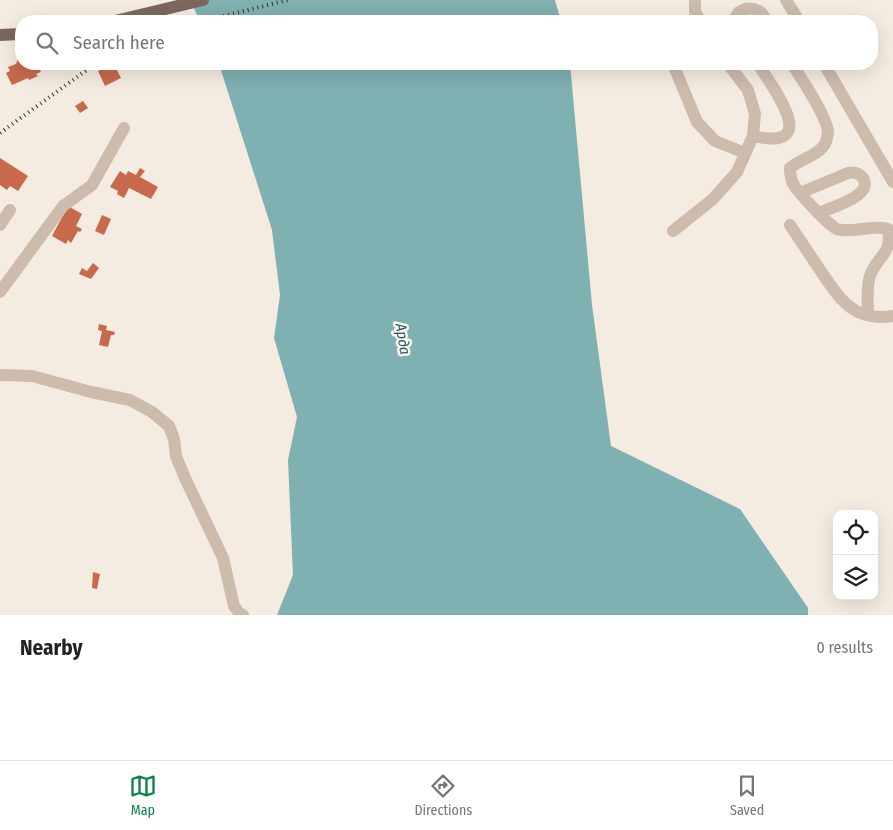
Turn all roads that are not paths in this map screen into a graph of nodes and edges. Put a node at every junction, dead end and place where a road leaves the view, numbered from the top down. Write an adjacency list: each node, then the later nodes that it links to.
1 (203, 0): 4 (main road)
2 (695, 0): 5 (street)
3 (786, 0): 8 (street)
4 (141, 15)
5 (697, 15)
6 (737, 15): 7 (street)
7 (763, 15)
8 (795, 15)
9 (15, 34): 10 (main road)
10 (0, 35)
11 (675, 70): 18 (street)
12 (733, 70): 17 (street)
13 (762, 70): 17 (street)
14 (795, 70): 20 (street)
15 (828, 70): 19 (street)
16 (124, 128): 26 (street)
17 (753, 136): 18 (street)
18 (745, 154): 25 (street)
19 (893, 182)
20 (800, 193): 22 (street); 22 (street)
21 (10, 210): 23 (street)
22 (818, 213): 27 (street)
23 (0, 225)
24 (790, 225): 27 (street)
25 (673, 230)
26 (0, 292)
27 (868, 315): 28 (street)
28 (893, 316)
29 (0, 375): 30 (street)
30 (243, 615)

